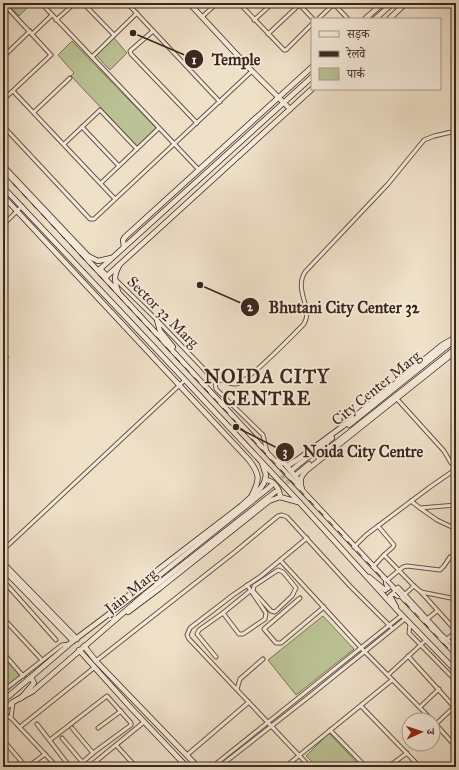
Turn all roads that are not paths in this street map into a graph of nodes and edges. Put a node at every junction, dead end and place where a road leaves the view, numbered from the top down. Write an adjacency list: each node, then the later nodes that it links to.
1 (3, 3): 28 (street)
2 (41, 3): 16 (street)
3 (75, 3): 24 (street)
4 (83, 3): 30 (street)
5 (127, 3): 15 (street)
6 (189, 3): 17 (main road)
7 (217, 3): 17 (street)
8 (239, 3): 25 (street)
9 (273, 3): 25 (street)
10 (334, 3): 19 (street); 20 (street)
11 (382, 3): 21 (main road)
12 (393, 3): 22 (main road)
13 (406, 3): 23 (main road)
14 (299, 4): 18 (street); 29 (street)
15 (137, 13): 27 (street); 30 (street)
16 (52, 15): 24 (street); 28 (street)
17 (202, 17): 34 (main road)
18 (312, 18)
19 (319, 18)
20 (347, 18)
21 (366, 18)
22 (377, 18)
23 (390, 18)
24 (56, 20): 32 (street)
25 (254, 20): 29 (street)
26 (311, 25): 29 (street)
27 (153, 31): 41 (street); 45 (street)
28 (31, 32): 31 (street); 38 (street)
29 (268, 34)
30 (114, 35): 32 (street)
31 (4, 56)
32 (92, 57): 48 (street)
33 (311, 68): 39 (main road)
34 (252, 71): 39 (main road); 41 (street)
35 (70, 78): 44 (street)
36 (311, 78): 42 (main road)
37 (311, 90): 43 (main road)
38 (13, 91): 40 (street); 44 (street)
39 (279, 98): 42 (main road); 56 (main road)
40 (3, 100)
41 (220, 102): 45 (street)
42 (283, 103): 43 (main road); 64 (main road)
43 (290, 109): 68 (main road)
44 (34, 112): 50 (street)
45 (197, 123): 51 (street)
46 (3, 126): 60 (street)
47 (82, 127): 50 (street); 52 (street); 54 (street)
48 (159, 128): 51 (street); 52 (street)
49 (456, 131): 79 (street)
50 (64, 144): 57 (street)
51 (175, 144): 56 (street); 60 (street)
52 (138, 149): 54 (street)
53 (3, 165): 67 (street)
54 (120, 166): 57 (street)
55 (3, 170): 65 (main road)
56 (199, 170): 64 (main road)
57 (101, 184): 60 (street)
58 (3, 187): 61 (main road)
59 (3, 196): 62 (main road)
60 (115, 199)
61 (22, 206): 62 (street); 78 (main road)
62 (17, 211): 63 (street); 80 (main road)
63 (3, 224)
64 (124, 247): 66 (main road)
65 (82, 254): 67 (main road); 70 (main road)
66 (113, 258): 67 (main road); 68 (main road)
67 (92, 259)
68 (119, 264): 69 (main road)
69 (115, 279): 70 (main road); 71 (street, Sector 32 Marg)
70 (122, 296): 76 (main road)
71 (157, 320): 76 (main road); 79 (street, Sector 32 Marg)
72 (456, 338): 86 (main road); 87 (main road, City Center Marg)
73 (456, 348): 89 (main road, City Center Marg)
74 (456, 351): 81 (main road)
75 (3, 354): 77 (street)
76 (178, 356): 82 (main road)
77 (3, 360)
78 (185, 380): 80 (street); 84 (main road)
79 (215, 382): 82 (street, Sector 32 Marg)
80 (179, 386): 95 (main road); 105 (street)
81 (397, 399): 85 (street); 91 (main road)
82 (268, 453): 83 (main road)
83 (276, 461): 86 (main road); 93 (main road)
84 (261, 462): 90 (main road); 98 (main road)
85 (451, 463)
86 (286, 466): 91 (main road)
87 (293, 469)
88 (456, 470): 97 (street)
89 (297, 474)
90 (266, 480): 95 (main road); 96 (main road)
91 (300, 482): 93 (main road)
92 (271, 486): 128 (main road, Jain Marg)
93 (302, 491): 104 (main road)
94 (275, 492): 135 (main road, Jain Marg)
95 (252, 495): 128 (main road)
96 (280, 497): 98 (main road); 135 (main road)
97 (411, 501): 100 (street); 101 (street)
98 (300, 503): 113 (main road)
99 (456, 505): 100 (street)
100 (420, 508): 102 (street)
101 (378, 526): 104 (street); 106 (street)
102 (456, 528)
103 (307, 538): 108 (street); 137 (street); 156 (street)
104 (354, 547): 110 (main road)
105 (3, 550)
106 (384, 555): 110 (street); 112 (street)
107 (450, 557): 112 (street)
108 (280, 560): 116 (street); 127 (street)
109 (3, 563): 143 (main road)
110 (374, 568): 113 (main road); 114 (main road)
111 (3, 569): 143 (main road)
112 (399, 570): 114 (street); 117 (street)
113 (366, 576): 129 (main road)
114 (386, 581): 118 (main road)
115 (3, 585): 141 (street)
116 (247, 585): 119 (street); 164 (street)
117 (414, 586): 120 (street); 121 (street)
118 (394, 590): 121 (street); 125 (main road)
119 (250, 591): 131 (street); 131 (street)
120 (421, 592): 124 (street); 130 (street)
121 (405, 594): 134 (street)
122 (292, 596): 122 (street); 126 (street)
123 (300, 598): 126 (street)
124 (456, 599)
125 (405, 601): 129 (main road); 151 (main road)
126 (296, 602): 127 (street)
127 (324, 607): 146 (street)
128 (115, 609): 143 (main road, Jain Marg)
129 (397, 610): 132 (main road)
130 (437, 611): 134 (street); 139 (street)
131 (223, 613): 153 (street)
132 (404, 617): 136 (main road); 137 (street); 138 (street)
133 (3, 618): 155 (street)
134 (428, 618): 140 (street)
135 (115, 619): 145 (main road, Jain Marg)
136 (410, 624): 142 (main road); 144 (street)
137 (389, 625): 138 (street); 146 (street)
138 (392, 628): 149 (street)
139 (456, 632): 140 (street)
140 (447, 639): 147 (street)
141 (56, 640)
142 (426, 640): 144 (street); 158 (main road)
143 (73, 641): 155 (street); 161 (main road, Jain Marg)
144 (420, 645): 152 (street); 163 (street)
145 (84, 646): 148 (main road, Jain Marg); 156 (main road)
146 (361, 647): 149 (street); 182 (street)
147 (456, 647)
148 (80, 650): 157 (main road); 167 (main road, Jain Marg)
149 (364, 651): 159 (street); 184 (street)
150 (3, 653): 160 (street)
151 (456, 654)
152 (408, 656): 159 (street); 165 (street)
153 (216, 657)
154 (263, 659): 164 (street)
155 (42, 660): 160 (street)
156 (96, 661): 198 (main road)
157 (95, 667): 171 (main road); 185 (street)
158 (456, 672)
159 (388, 675): 162 (street)
160 (23, 676): 166 (street)
161 (28, 679): 167 (main road); 168 (main road, Jain Marg)
162 (392, 680): 172 (street); 173 (street)
163 (456, 681)
164 (237, 689): 170 (street)
165 (439, 689): 173 (street); 174 (street)
166 (3, 691)
167 (21, 698): 169 (main road, Jain Marg)
168 (3, 701)
169 (13, 702): 175 (main road, Jain Marg); 180 (street)
170 (249, 702): 182 (street); 198 (street)
171 (127, 703): 176 (street); 181 (main road)
172 (361, 706): 188 (street); 196 (street)
173 (420, 708): 177 (street)
174 (455, 708): 179 (street)
175 (3, 710)
176 (120, 710): 187 (street); 191 (street); 195 (street)
177 (424, 712)
178 (3, 714): 180 (street)
179 (441, 717)
180 (11, 718): 185 (street)
181 (144, 722): 193 (street); 209 (main road)
182 (268, 723): 184 (street); 211 (street)
183 (37, 724): 191 (street)
184 (272, 726): 199 (street); 212 (street)
185 (20, 727): 197 (street)
186 (72, 728): 195 (street)
187 (98, 728)
188 (330, 730): 199 (street); 215 (street)
189 (441, 730): 194 (street)
190 (62, 738): 200 (street)
191 (50, 740): 205 (street)
192 (3, 741): 202 (street)
193 (116, 745): 207 (street); 208 (street)
194 (456, 747)
195 (93, 753): 200 (street)
196 (407, 753): 216 (street); 217 (street)
197 (44, 754): 203 (street); 204 (street)
198 (187, 755): 210 (main road)
199 (299, 755): 213 (street); 214 (street)
200 (82, 763): 206 (street)
201 (454, 763): 218 (street)
202 (15, 767)
203 (28, 767)
204 (57, 767)
205 (70, 767)
206 (77, 767)
207 (89, 767)
208 (136, 767)
209 (187, 767)
210 (198, 767)
211 (212, 767)
212 (219, 767)
213 (285, 767)
214 (310, 767)
215 (366, 767)
216 (388, 767)
217 (420, 767)
218 (450, 767)

